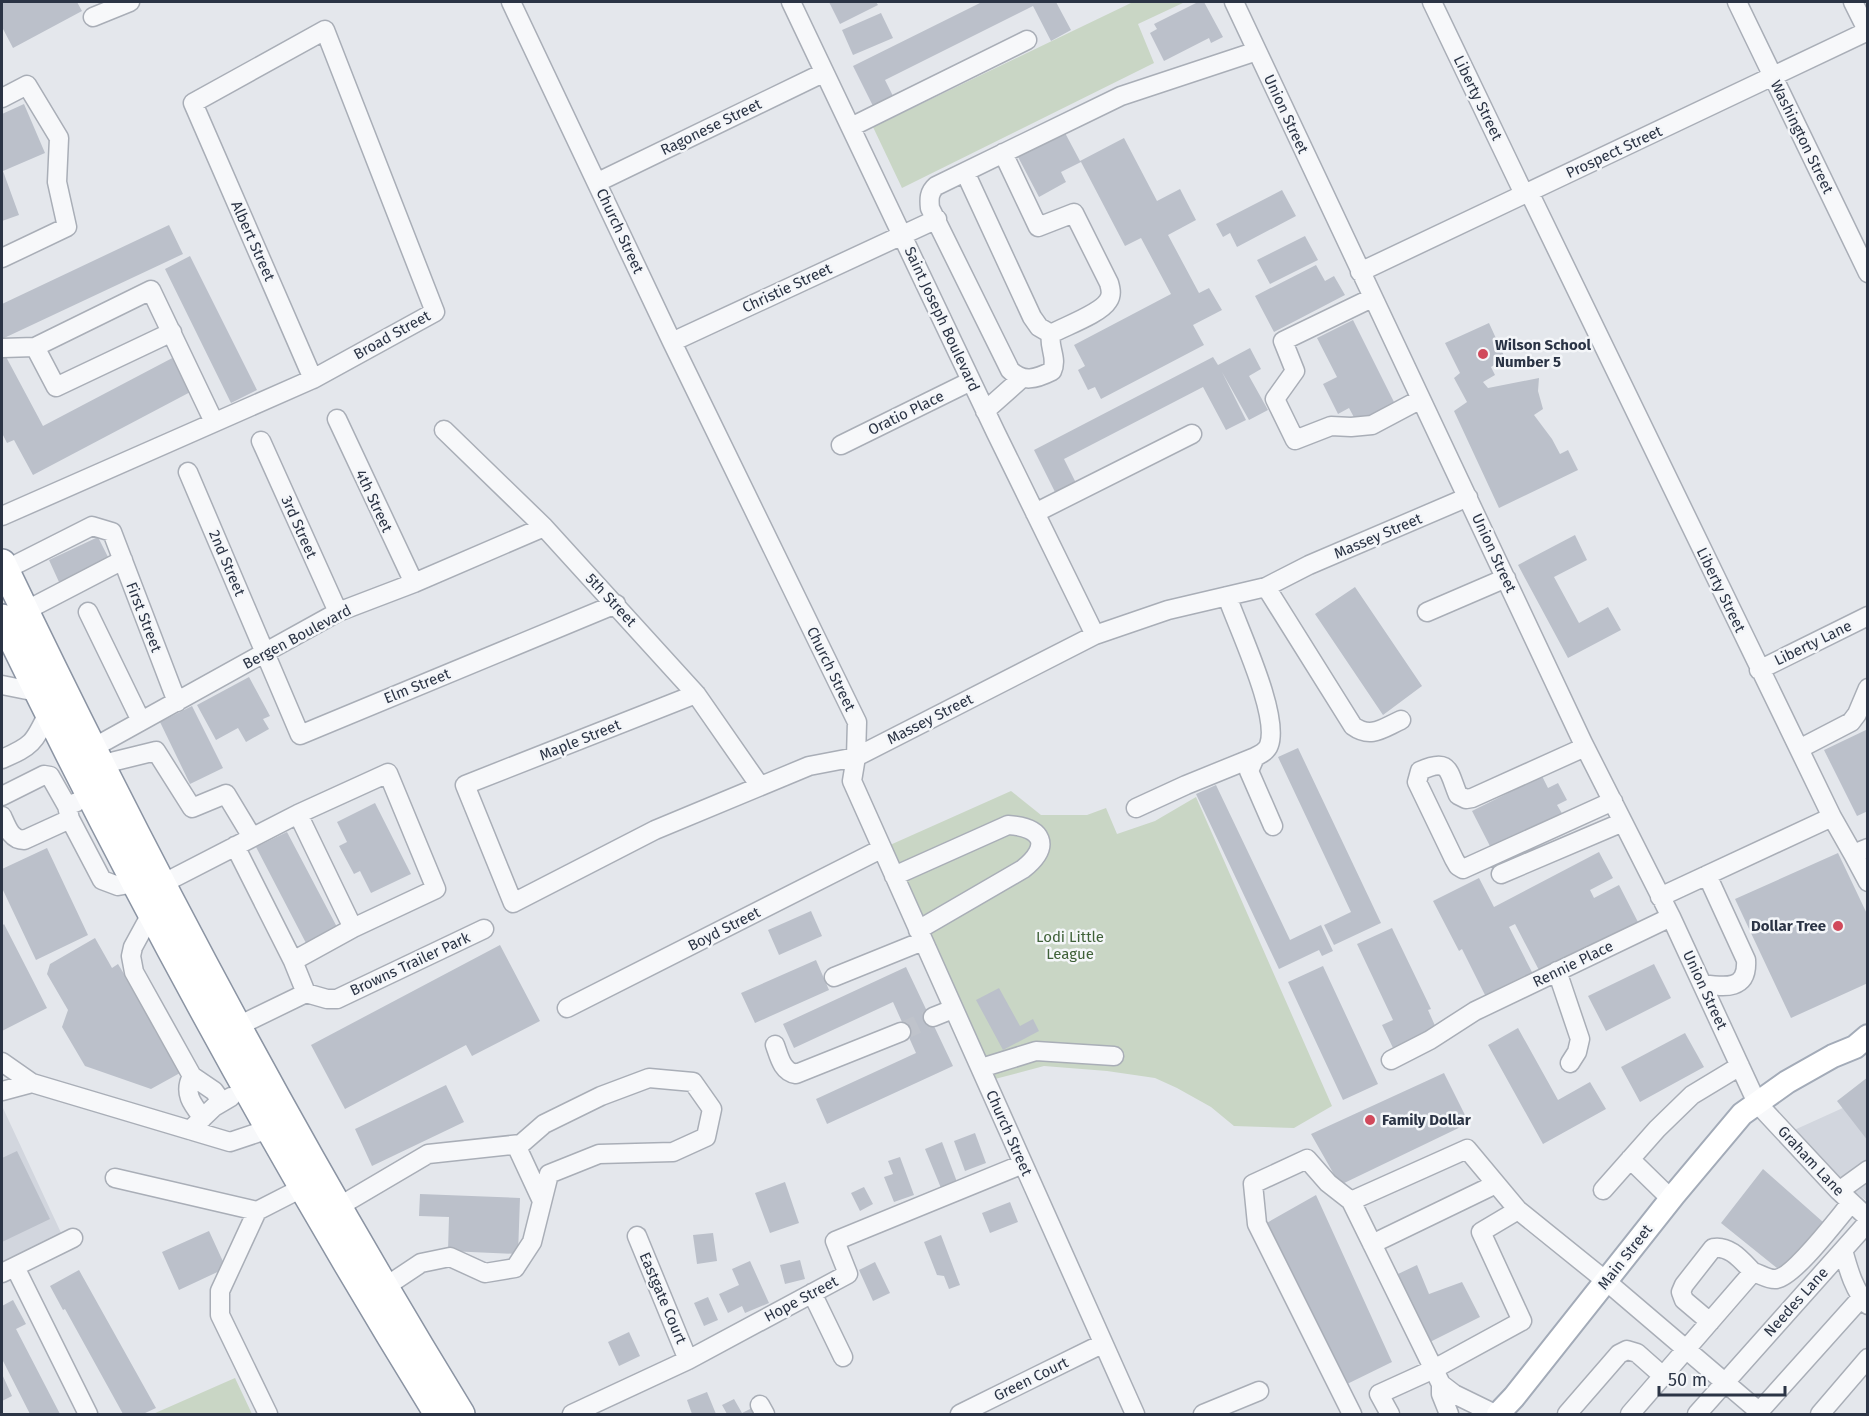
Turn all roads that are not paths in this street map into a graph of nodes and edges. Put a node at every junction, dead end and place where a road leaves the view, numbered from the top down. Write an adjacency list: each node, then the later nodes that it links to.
1 (130, 2): 8 (street)
2 (511, 2): 19 (street, Church Street)
3 (791, 2): 12 (street, Saint Joseph Boulevard)
4 (1234, 2): 11 (street, Union Street)
5 (1432, 2): 20 (street, Liberty Street)
6 (1737, 2): 13 (street, Washington Street)
7 (1853, 2): 9 (street)
8 (93, 17)
9 (1867, 31): 13 (street, Prospect Street)
10 (1027, 40): 16 (street)
11 (1257, 51): 17 (street); 24 (street, Union Street)
12 (823, 73): 16 (street, Saint Joseph Boulevard); 19 (street, Ragonese Street)
13 (1773, 76): 20 (street, Prospect Street); 25 (street, Washington Street)
14 (2, 98): 23 (street)
15 (193, 103): 33 (street, Albert Street); 33 (street, Broad Street)
16 (851, 128): 22 (street, Saint Joseph Boulevard)
17 (1004, 153): 18 (street); 28 (street)
18 (965, 171): 21 (street); 28 (street)
19 (598, 182): 29 (street, Church Street)
20 (1526, 193): 24 (street, Prospect Street); 63 (street, Liberty Street)
21 (937, 219): 22 (street, Christie Street); 32 (street)
22 (902, 234): 29 (street, Christie Street); 34 (street, Saint Joseph Boulevard)
23 (2, 258)
24 (1360, 272): 26 (street, Union Street)
25 (1868, 273)
26 (1372, 298): 35 (street, Union Street); 35 (street)
27 (172, 332): 30 (street); 30 (street); 38 (street)
28 (1051, 334): 32 (street)
29 (672, 342): 74 (street, Church Street)
30 (35, 347): 31 (street)
31 (2, 348)
32 (1022, 378): 36 (street)
33 (313, 379): 38 (street, Broad Street)
34 (971, 381): 36 (street, Saint Joseph Boulevard); 42 (street, Oratio Place)
35 (1421, 399): 44 (street, Union Street)
36 (985, 411): 45 (street, Saint Joseph Boulevard)
37 (336, 419): 51 (street, 4th Street)
38 (214, 422): 46 (street, Broad Street)
39 (444, 430): 47 (street, 5th Street)
40 (1192, 434): 45 (street)
41 (261, 441): 56 (street, 3rd Street)
42 (841, 445)
43 (188, 472): 61 (street, 2nd Street)
44 (1468, 497): 50 (street, Union Street); 52 (street, Massey Street)
45 (1035, 513): 60 (street, Saint Joseph Boulevard)
46 (2, 516)
47 (544, 527): 51 (street, Bergen Boulevard); 54 (street, 5th Street)
48 (123, 560): 49 (street, First Street); 58 (street); 68 (street, First Street)
49 (3, 566): 58 (highway)
50 (1506, 578): 57 (street); 71 (street, Union Street)
51 (414, 583): 56 (street, Bergen Boulevard)
52 (1266, 587): 53 (street, Massey Street); 69 (street)
53 (1227, 596): 60 (street, Massey Street); 75 (street)
54 (616, 604): 61 (street, Elm Street); 66 (street, 5th Street)
55 (88, 612): 70 (street)
56 (338, 612): 61 (street, Bergen Boulevard)
57 (1427, 612)
58 (13, 615): 62 (highway); 73 (highway)
59 (1868, 616): 63 (street, Liberty Lane)
60 (1095, 634): 74 (street, Massey Street)
61 (266, 653): 68 (street, Bergen Boulevard)
62 (11, 657): 67 (highway)
63 (1759, 670): 72 (street, Liberty Street)
64 (2, 685): 67 (street)
65 (1868, 688): 72 (street)
66 (696, 694): 77 (street, Maple Street); 78 (street, 5th Street)
67 (43, 702): 76 (street); 81 (highway)
68 (177, 702): 70 (street, Bergen Boulevard)
69 (1401, 720)
70 (141, 721): 73 (street, Bergen Boulevard)
71 (1585, 747): 80 (street, Union Street); 80 (street)
72 (1799, 749): 85 (street, Liberty Street)
73 (95, 757): 88 (street); 96 (highway)
74 (856, 757): 78 (street, Massey Street); 90 (street, Church Street)
75 (1255, 757): 82 (street); 87 (street)
76 (2, 759)
77 (465, 785): 78 (street, Massey Street)
78 (760, 786)
79 (2, 796): 81 (street)
80 (1613, 801): 86 (street, Union Street)
81 (76, 807): 84 (street); 96 (highway)
82 (1136, 808)
83 (298, 814): 88 (street); 100 (street); 100 (street)
84 (2, 816)
85 (1832, 817): 91 (street, Liberty Street); 93 (street)
86 (1623, 822): 92 (street); 97 (street, Union Street)
87 (1274, 826)
88 (252, 837): 89 (street)
89 (235, 846): 96 (street); 103 (street)
90 (881, 849): 94 (street, Church Street); 108 (street, Boyd Street)
91 (1860, 851): 95 (street, Liberty Street)
92 (1501, 874)
93 (1707, 875): 97 (street); 106 (street)
94 (894, 876): 102 (street, Church Street); 102 (street)
95 (1868, 882)
96 (147, 884): 98 (highway); 111 (highway)
97 (1660, 897): 99 (street, Union Street)
98 (151, 914): 121 (street); 123 (highway)
99 (1671, 917): 104 (street, Rennie Place); 106 (street, Union Street)
100 (353, 928): 103 (street)
101 (484, 929): 107 (street, Browns Trailer Park)
102 (920, 935): 105 (street); 109 (street, Church Street)
103 (293, 961): 107 (street)
104 (1557, 972): 116 (street, Rennie Place); 118 (street)
105 (834, 977)
106 (1702, 984): 119 (street, Union Street)
107 (306, 993): 111 (street)
108 (567, 1008)
109 (953, 1009): 110 (street); 120 (street, Church Street)
110 (933, 1017)
111 (236, 1027): 141 (highway)
112 (901, 1032): 114 (street)
113 (1863, 1044): 126 (main road, Main Street)
114 (775, 1045)
115 (1114, 1056): 120 (street)
116 (1391, 1060)
117 (2, 1062): 122 (street)
118 (1570, 1063)
119 (1740, 1066): 126 (street, Union Street); 130 (street)
120 (981, 1068): 131 (street, Church Street)
121 (192, 1076): 125 (street); 127 (street)
122 (32, 1083): 124 (street); 127 (street)
123 (246, 1088): 125 (street); 128 (highway)
124 (2, 1091)
125 (222, 1102): 127 (street)
126 (1757, 1103): 137 (street, Graham Lane); 138 (main road, Main Street)
127 (196, 1124): 128 (street)
128 (269, 1129): 135 (highway)
129 (516, 1144): 139 (street); 139 (street); 141 (street)
130 (1630, 1159): 136 (street); 138 (street)
131 (1023, 1164): 153 (street, Hope Street); 156 (street, Church Street)
132 (1868, 1170): 137 (street)
133 (115, 1178): 143 (street)
134 (1496, 1184): 140 (street); 142 (street); 147 (street)
135 (302, 1188): 143 (street); 167 (highway)
136 (1603, 1190)
137 (1845, 1197): 144 (street, Graham Lane); 150 (street)
138 (1671, 1199): 151 (main road, Main Street)
139 (542, 1201): 152 (street)
140 (1351, 1201): 147 (street); 173 (street)
141 (338, 1207): 152 (highway)
142 (1518, 1210): 151 (street); 162 (street)
143 (257, 1211): 166 (street)
144 (1868, 1220): 148 (street, Needes Lane)
145 (637, 1236): 160 (street, Eastgate Court)
146 (73, 1238): 149 (street)
147 (1372, 1244): 162 (street)
148 (1843, 1250): 154 (street); 163 (street, Needes Lane)
149 (8, 1270): 165 (street)
150 (1753, 1272): 155 (street); 155 (street)
151 (1606, 1281): 157 (street); 176 (main road, Main Street)
152 (385, 1287): 168 (highway)
153 (812, 1293): 158 (street); 160 (street, Hope Street)
154 (1864, 1301): 180 (street)
155 (1710, 1322): 157 (street)
156 (1102, 1344): 170 (street, Green Court); 171 (street, Church Street)
157 (1686, 1349): 161 (street); 163 (street)
158 (843, 1357)
159 (1868, 1358): 181 (street)
160 (688, 1359): 169 (street, Hope Street)
161 (1663, 1376): 177 (street); 178 (street)
162 (1437, 1377): 174 (street); 175 (street); 176 (street)
163 (1725, 1383): 179 (street, Needes Lane); 180 (street)
164 (1259, 1391): 172 (street)
165 (88, 1414)
166 (268, 1414)
167 (438, 1414)
168 (461, 1414)
169 (572, 1414)
170 (960, 1414)
171 (1135, 1414)
172 (1203, 1414)
173 (1352, 1414)
174 (1390, 1414)
175 (1449, 1414)
176 (1497, 1414)
177 (1567, 1414)
178 (1630, 1414)
179 (1697, 1414)
180 (1760, 1414)
181 (1820, 1414)

